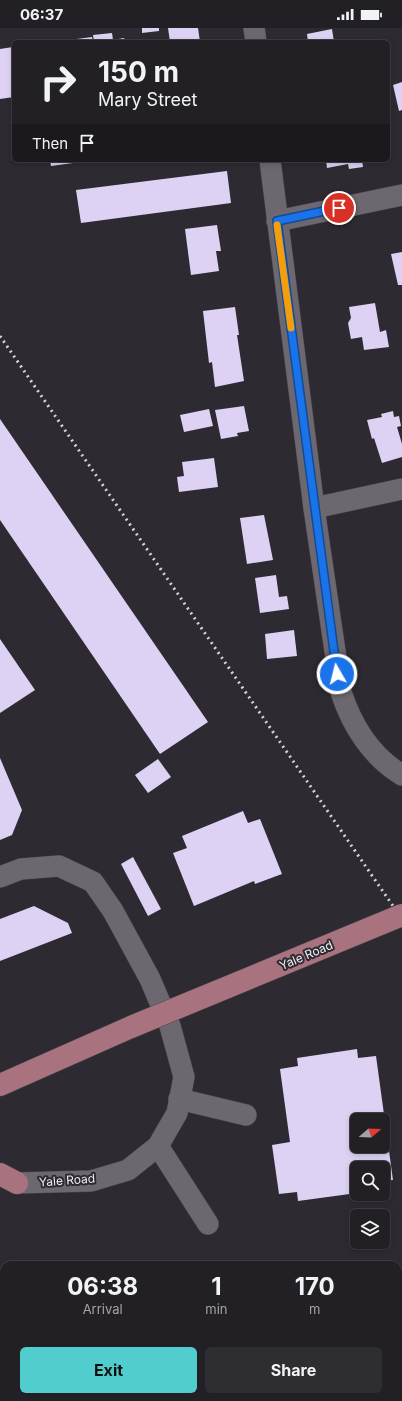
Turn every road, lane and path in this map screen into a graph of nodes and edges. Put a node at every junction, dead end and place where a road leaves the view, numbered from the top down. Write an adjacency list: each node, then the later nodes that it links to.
1 (254, 28): 2 (street)
2 (256, 40)
3 (270, 162): 5 (street)
4 (402, 195): 5 (street)
5 (277, 221): 7 (street)
6 (402, 489): 7 (street)
7 (314, 508): 8 (street)
8 (402, 775)
9 (0, 877): 12 (street, Yale Road)
10 (402, 915): 11 (main road, Yale Road, bridge)
11 (5, 1079)
12 (179, 1099): 13 (street); 14 (street, Yale Road)
13 (246, 1115)
14 (158, 1146): 15 (street, Yale Road); 16 (street)
15 (6, 1180)
16 (208, 1224)

